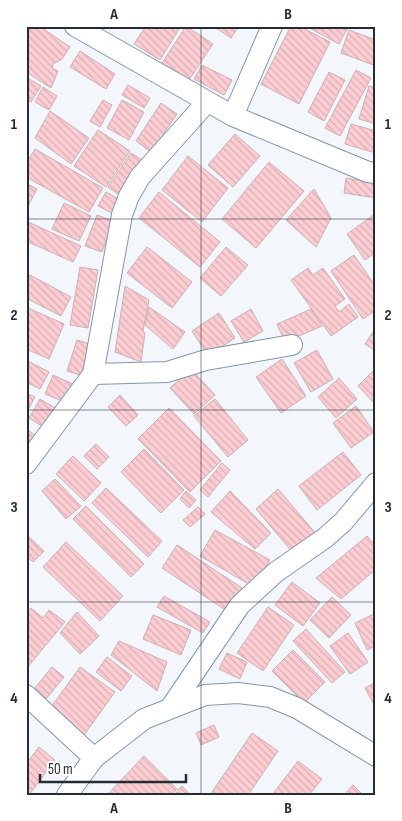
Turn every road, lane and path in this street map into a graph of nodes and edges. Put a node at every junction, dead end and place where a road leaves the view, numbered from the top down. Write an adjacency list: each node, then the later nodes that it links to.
1 (75, 26): 3 (street)
2 (272, 26): 4 (street)
3 (207, 102): 4 (street); 7 (street)
4 (233, 116): 5 (street)
5 (376, 173)
6 (292, 345): 7 (street)
7 (93, 374): 8 (street)
8 (26, 464)
9 (376, 483): 11 (street)
10 (26, 695): 13 (street)
11 (171, 707): 12 (street); 13 (street)
12 (376, 756)
13 (94, 758): 14 (street)
14 (67, 795)

